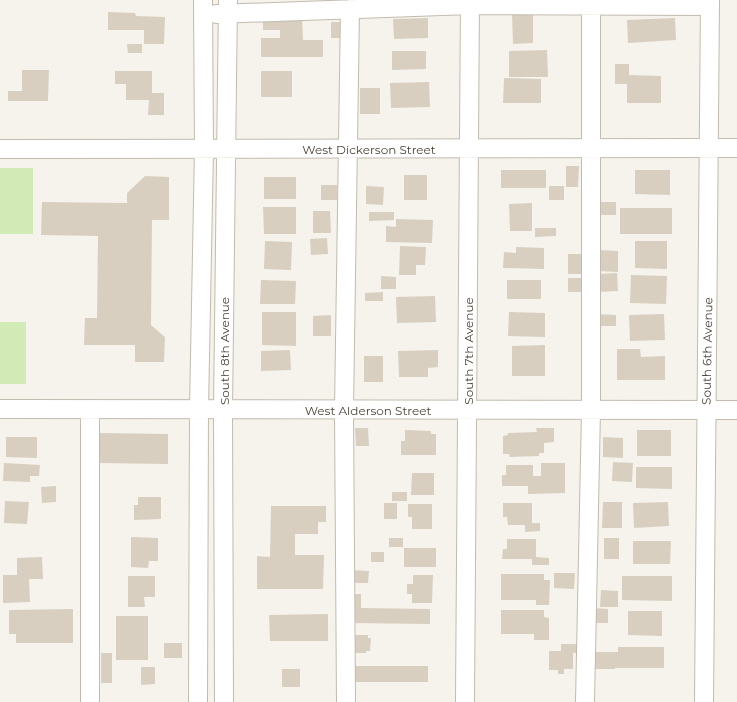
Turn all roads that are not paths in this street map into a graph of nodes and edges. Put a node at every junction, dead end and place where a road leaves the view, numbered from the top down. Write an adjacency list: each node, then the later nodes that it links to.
1 (470, 2): 5 (street); 6 (street); 8 (street, South 7th Avenue)
2 (710, 3): 5 (street); 10 (street, South 6th Avenue)
3 (203, 7): 4 (street); 13 (street, South 8th Avenue)
4 (228, 7): 6 (street); 14 (street, South 8th Avenue)
5 (591, 7): 9 (street)
6 (350, 9): 7 (street)
7 (349, 148): 8 (street, West Dickerson Street); 14 (street, West Dickerson Street); 19 (street)
8 (469, 148): 9 (street, West Dickerson Street); 20 (street, South 7th Avenue)
9 (591, 148): 10 (street, West Dickerson Street); 21 (street)
10 (709, 148): 11 (street, West Dickerson Street); 22 (street, South 6th Avenue)
11 (737, 148)
12 (0, 149): 13 (street, West Dickerson Street)
13 (204, 149): 14 (street, West Dickerson Street); 17 (street, South 8th Avenue)
14 (226, 149): 18 (street, South 8th Avenue)
15 (0, 409): 16 (street, West Alderson Street)
16 (90, 409): 17 (street, West Alderson Street); 24 (street)
17 (199, 409): 18 (street, West Alderson Street); 25 (street, South 8th Avenue)
18 (223, 409): 19 (street, West Alderson Street); 26 (street, South 8th Avenue)
19 (344, 410): 20 (street, West Alderson Street); 27 (street)
20 (468, 410): 21 (street, West Alderson Street); 28 (street, South 7th Avenue)
21 (591, 410): 22 (street, West Alderson Street); 29 (street)
22 (706, 410): 23 (street, West Alderson Street); 30 (street, South 6th Avenue)
23 (737, 410)
24 (90, 702)
25 (198, 702)
26 (224, 702)
27 (346, 702)
28 (465, 702)
29 (585, 702)
30 (704, 702)

